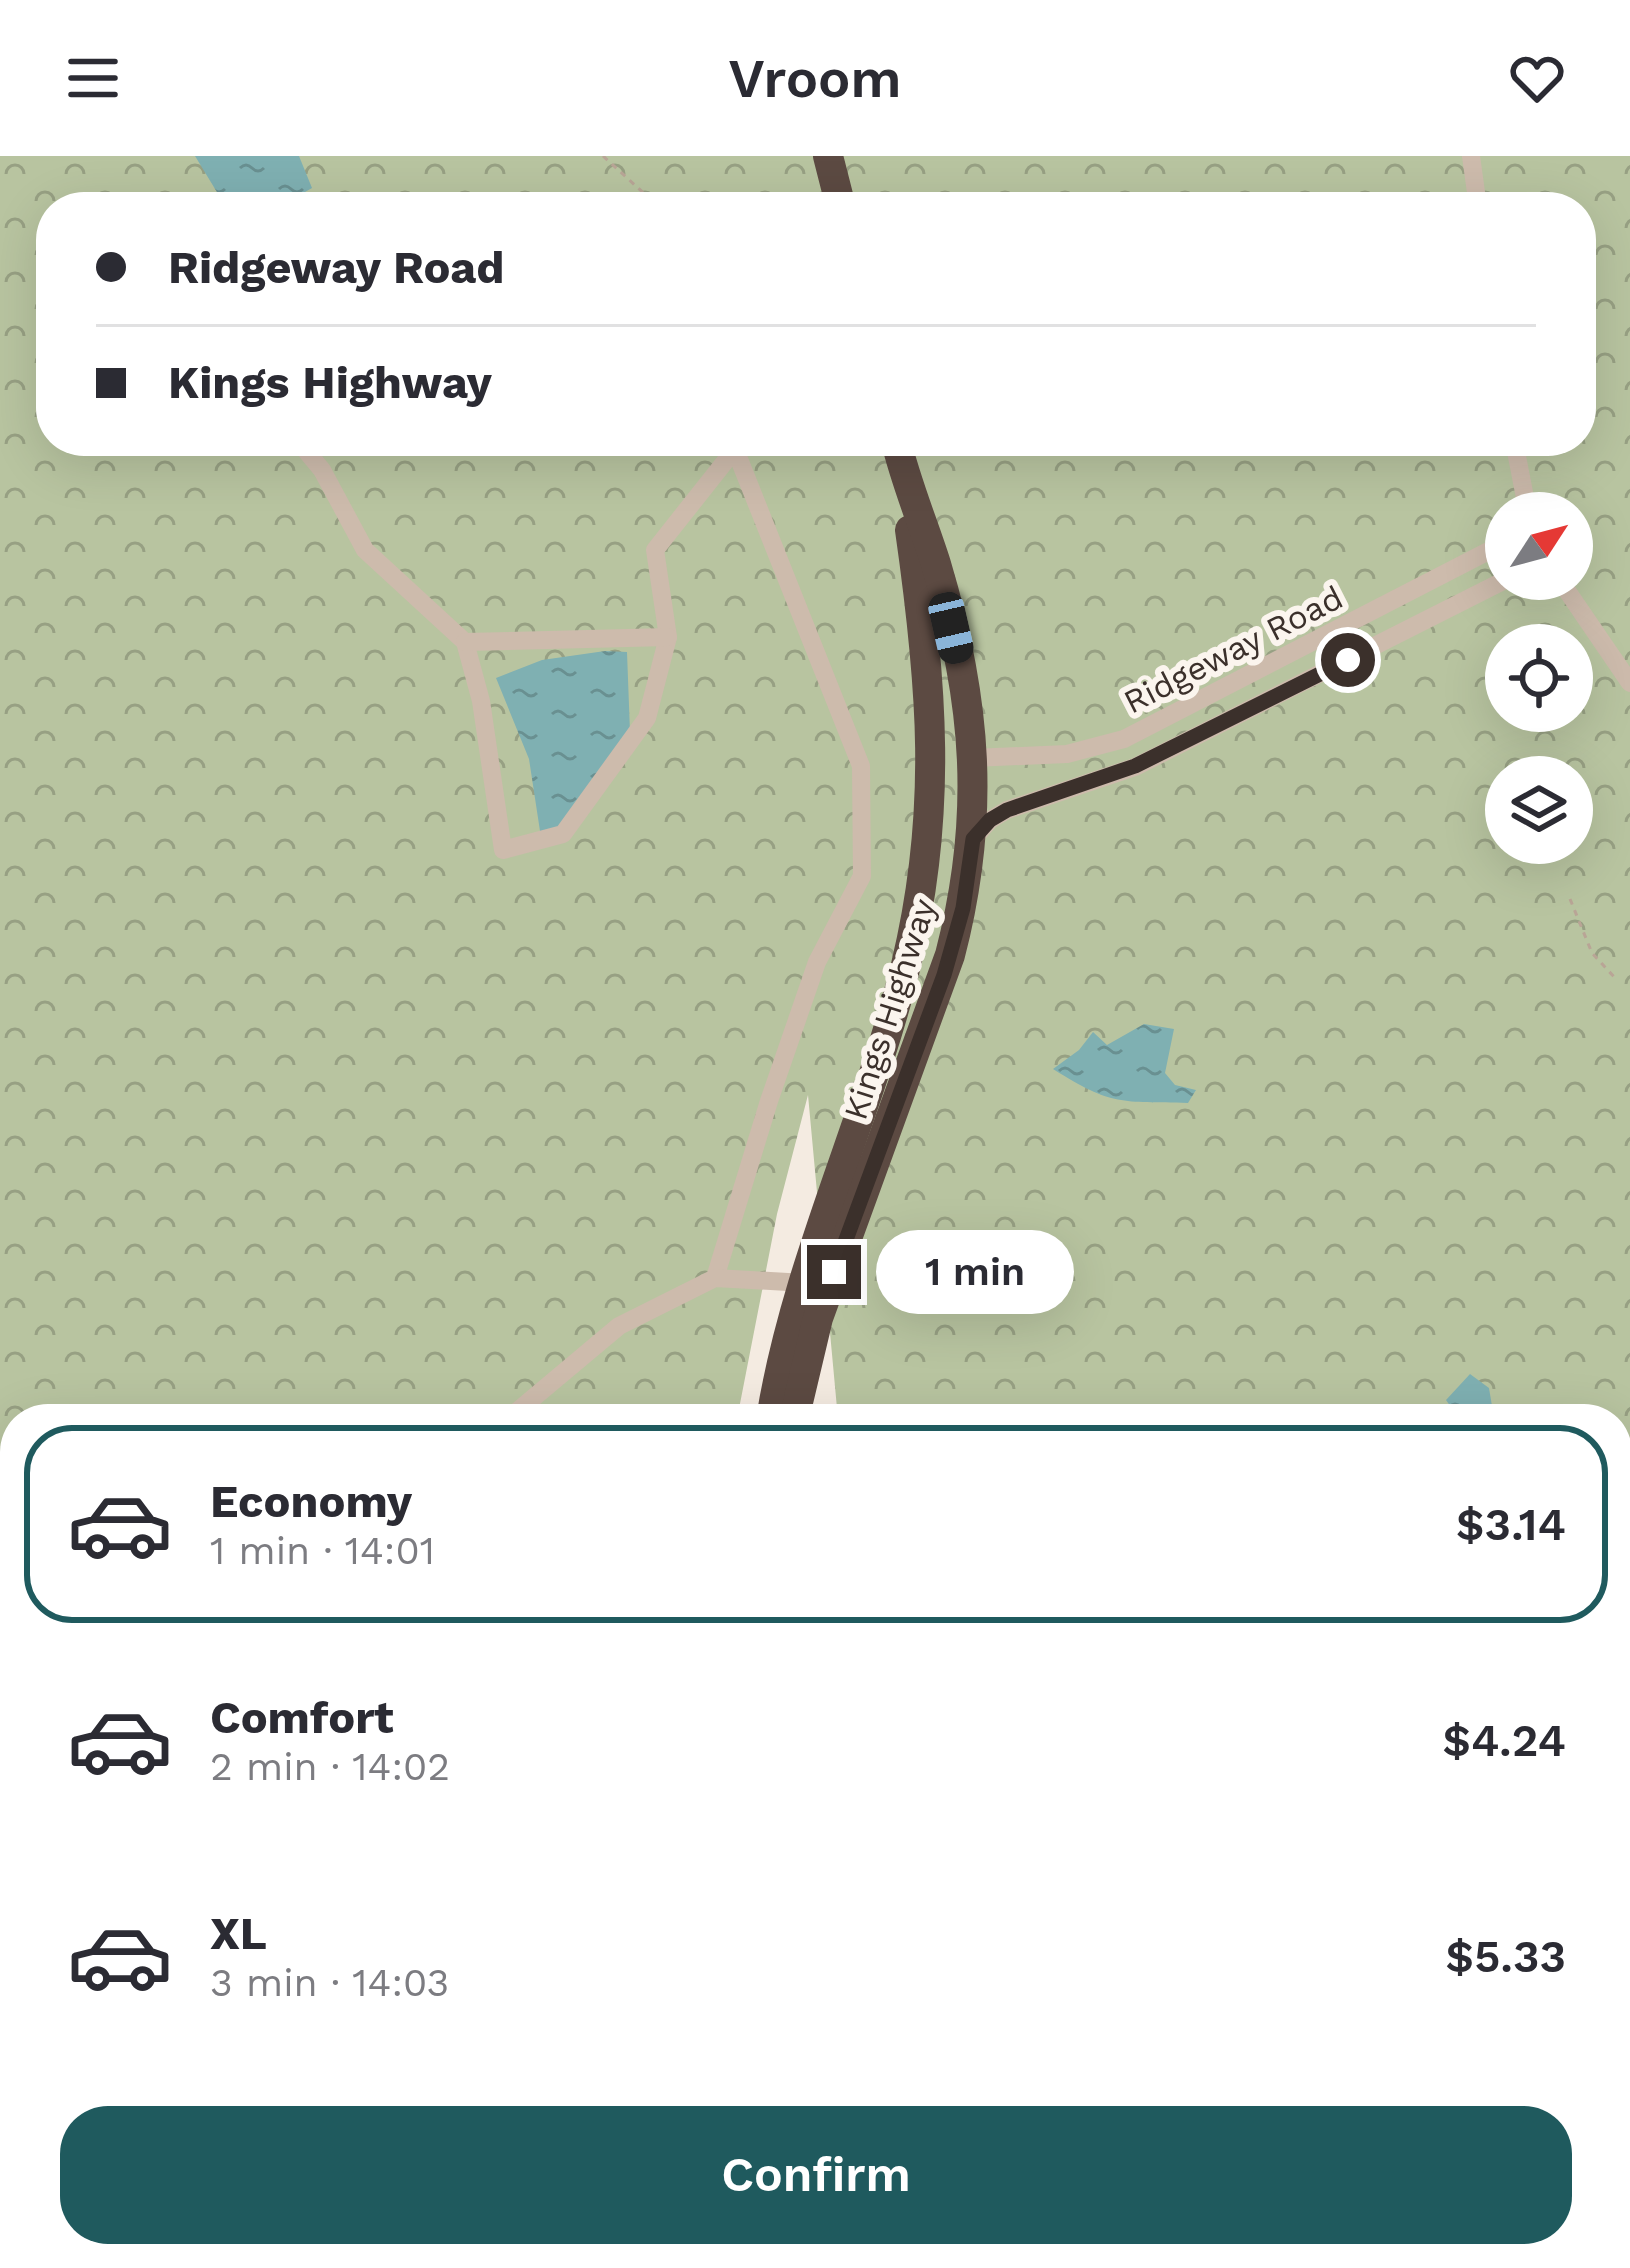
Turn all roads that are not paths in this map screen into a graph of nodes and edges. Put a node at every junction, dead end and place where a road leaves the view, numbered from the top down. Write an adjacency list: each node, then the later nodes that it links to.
1 (828, 156): 3 (highway)
2 (1471, 156): 4 (street)
3 (837, 192)
4 (1476, 192)
5 (310, 456): 16 (street)
6 (729, 456): 15 (street)
7 (738, 456): 21 (street)
8 (900, 456): 10 (highway, Kings Highway)
9 (1517, 456): 11 (street)
10 (904, 473): 18 (highway, Kings Highway); 20 (highway, Kings Highway)
11 (1524, 492)
12 (1485, 553): 18 (street, Ridgeway Road)
13 (1485, 590): 19 (street, Ridgeway Road)
14 (1573, 600): 17 (street)
15 (668, 637): 16 (street); 16 (street)
16 (465, 642)
17 (1630, 683)
18 (974, 758): 19 (highway, Kings Highway); 20 (highway)
19 (973, 839): 25 (highway, Kings Highway)
20 (919, 902): 22 (highway, Kings Highway)
21 (715, 1278): 22 (street); 23 (street)
22 (805, 1283): 24 (highway, Kings Highway)
23 (526, 1404)
24 (775, 1404)
25 (798, 1404)

